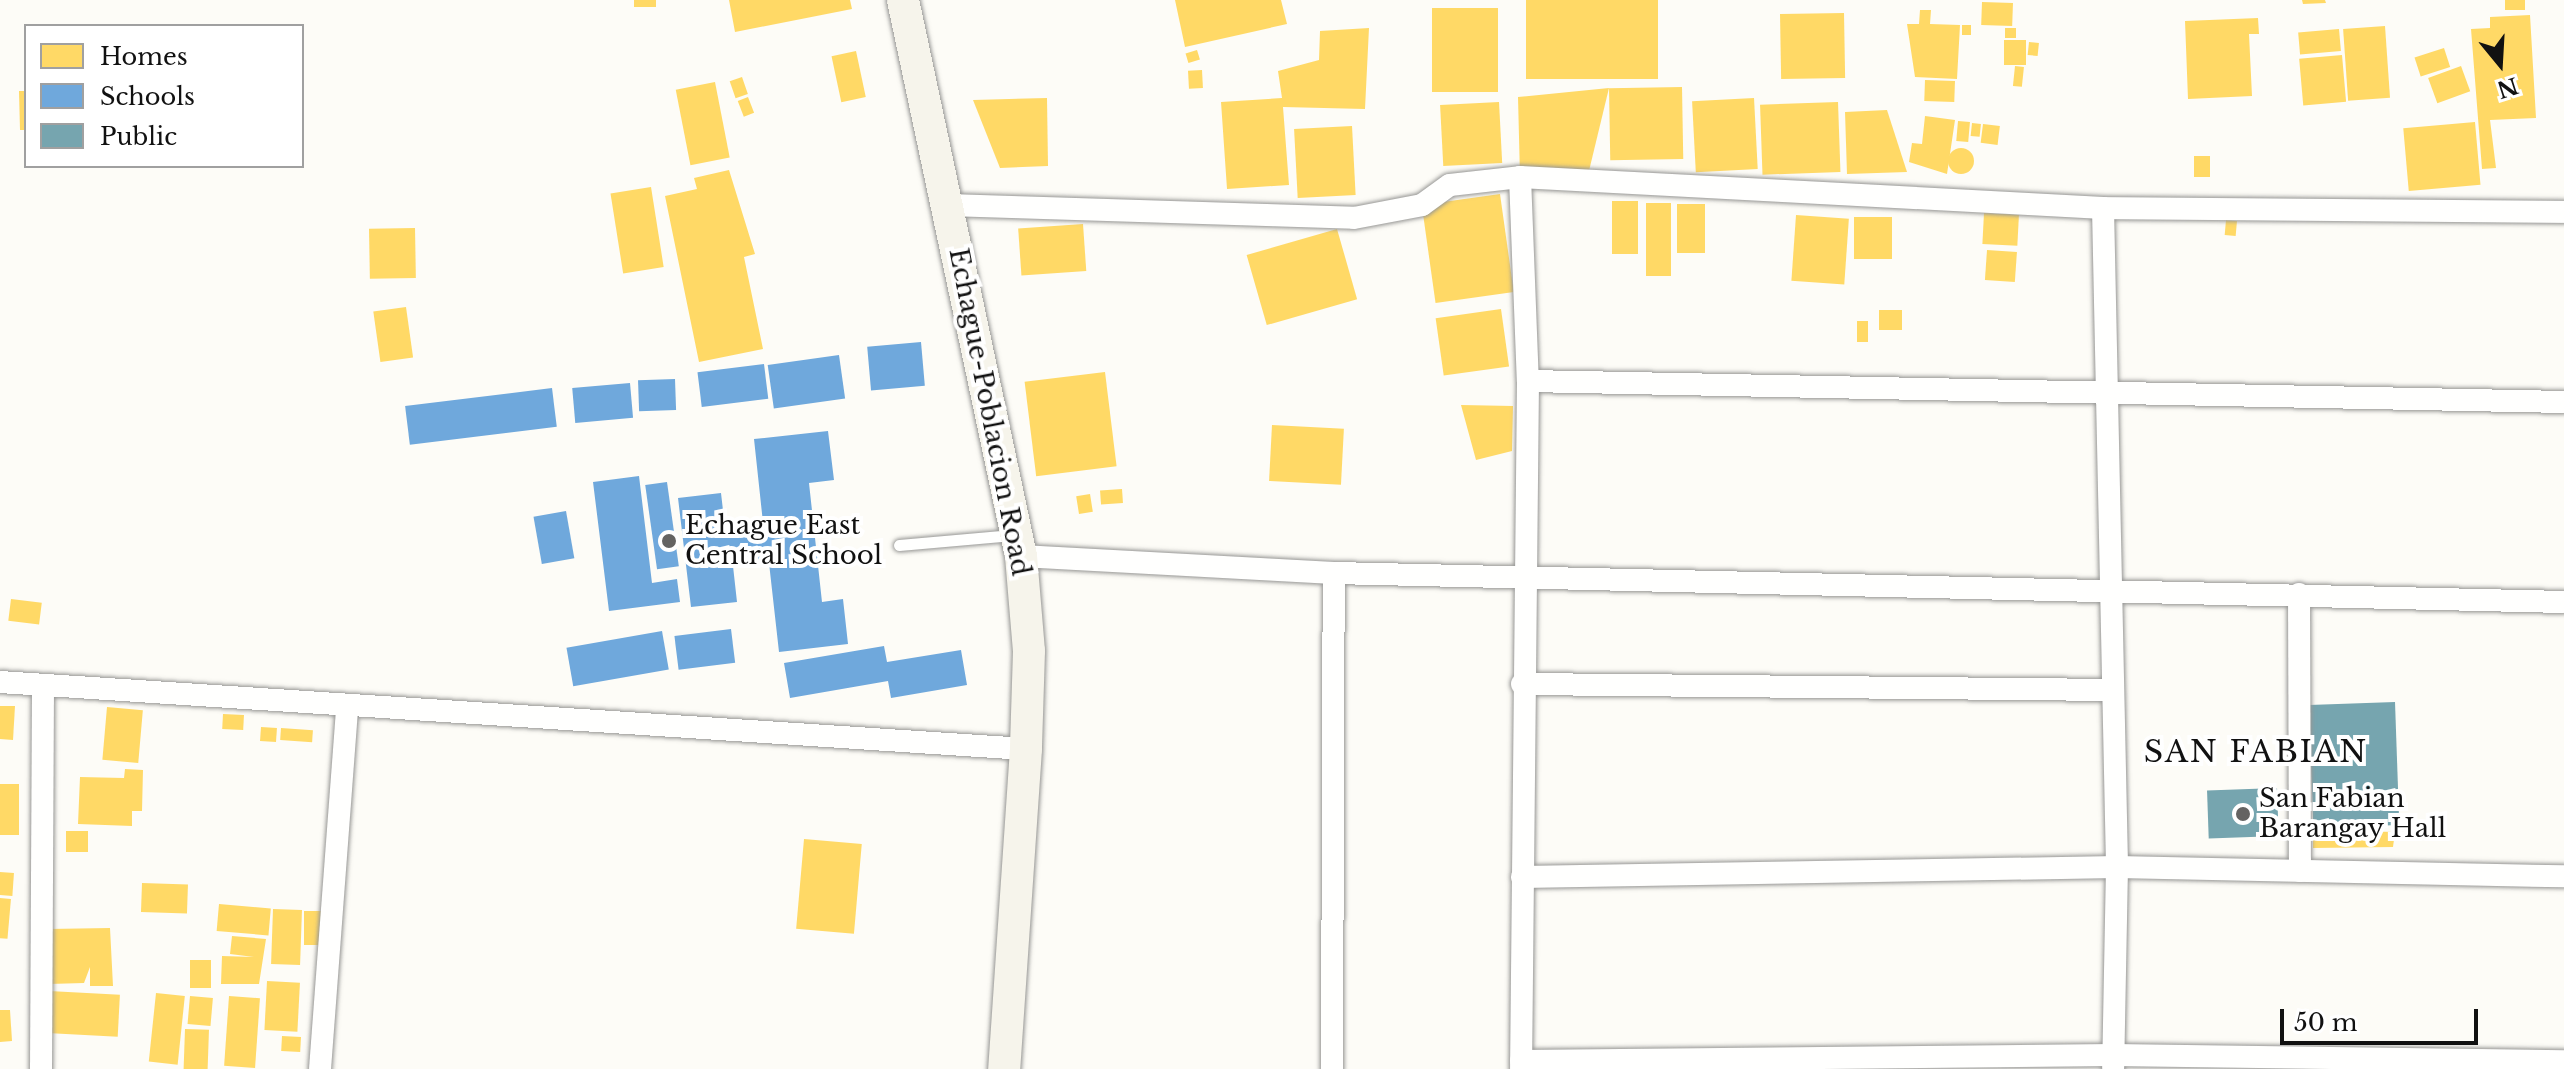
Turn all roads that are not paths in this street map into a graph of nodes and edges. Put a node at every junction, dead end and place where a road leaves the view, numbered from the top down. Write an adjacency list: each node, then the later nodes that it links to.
1 (903, 0): 3 (main road, Echague-Poblacion Road)
2 (1520, 177): 3 (street); 4 (street); 6 (street)
3 (948, 205): 10 (main road, Echague-Poblacion Road)
4 (2103, 208): 5 (street); 7 (street)
5 (2564, 212)
6 (1528, 381): 7 (street); 12 (street)
7 (2108, 392): 8 (street); 13 (street)
8 (2564, 402)
9 (899, 545): 10 (lane)
10 (1019, 546): 11 (street); 21 (main road, Echague-Poblacion Road)
11 (1334, 573): 12 (street); 32 (street)
12 (1527, 578): 13 (street); 17 (street)
13 (2108, 588): 14 (street); 19 (street)
14 (2299, 594): 15 (street); 23 (street)
15 (2564, 602)
16 (0, 682): 18 (street)
17 (1522, 684): 19 (street); 25 (street)
18 (43, 685): 20 (street); 29 (street)
19 (2111, 690): 22 (street)
20 (347, 708): 21 (street); 30 (street)
21 (1026, 749): 31 (main road, Echague-Poblacion Road)
22 (2117, 867): 23 (street); 25 (street); 27 (street)
23 (2300, 871): 24 (street)
24 (2564, 876)
25 (1522, 877): 28 (street)
26 (2564, 1061): 27 (street)
27 (2113, 1062): 28 (street)
28 (1521, 1065)
29 (41, 1069)
30 (320, 1069)
31 (1004, 1069)
32 (1332, 1069)

